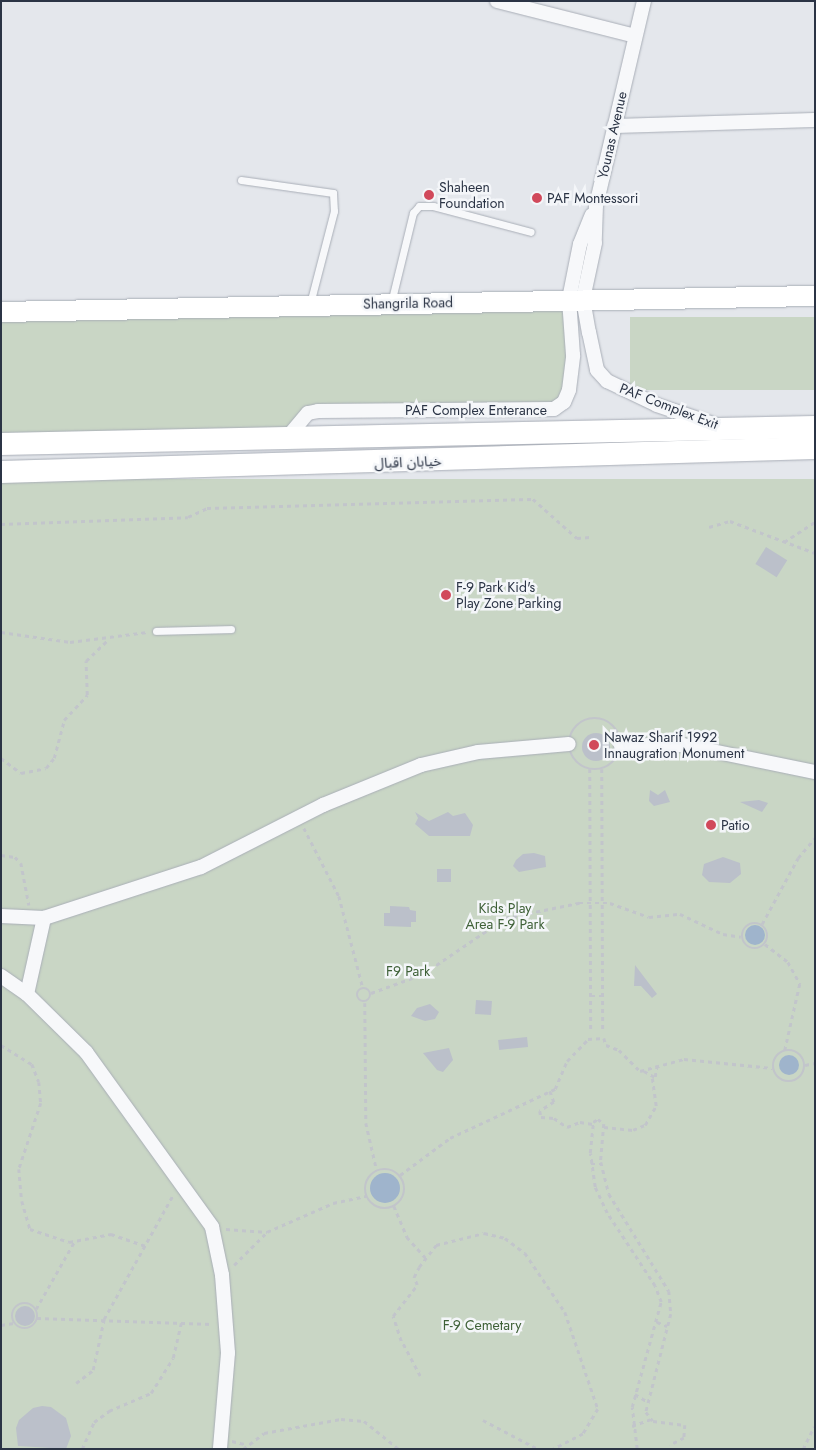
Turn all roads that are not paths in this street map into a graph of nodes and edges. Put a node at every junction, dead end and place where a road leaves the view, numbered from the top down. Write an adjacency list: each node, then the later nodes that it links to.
1 (497, 1): 3 (street)
2 (644, 1): 3 (street, Younas Avenue)
3 (635, 36): 5 (street, Younas Avenue)
4 (815, 120): 5 (street)
5 (614, 126): 7 (street, Younas Avenue)
6 (241, 180): 12 (lane)
7 (596, 205): 10 (street, PAF Complex Enterance)
8 (531, 232): 11 (lane)
9 (815, 296): 10 (street, Shangrila Road)
10 (576, 299): 11 (street, Shangrila Road); 15 (street, PAF Complex Exit); 16 (street, PAF Complex Enterance)
11 (390, 303): 12 (street, Shangrila Road)
12 (310, 305): 13 (street, Shangrila Road)
13 (1, 312)
14 (815, 426): 15 (main road, خیابان اقبال)
15 (729, 429): 16 (main road, خیابان اقبال)
16 (286, 438): 17 (main road, خیابان اقبال)
17 (1, 444)
18 (815, 448): 19 (main road, خیابان اقبال)
19 (1, 472)
20 (231, 629): 21 (lane)
21 (156, 631)
22 (569, 744): 26 (street)
23 (621, 746): 24 (street)
24 (815, 772)
25 (1, 916): 26 (street)
26 (39, 918): 28 (street)
27 (1, 976): 28 (street)
28 (27, 994): 29 (street)
29 (220, 1449)

